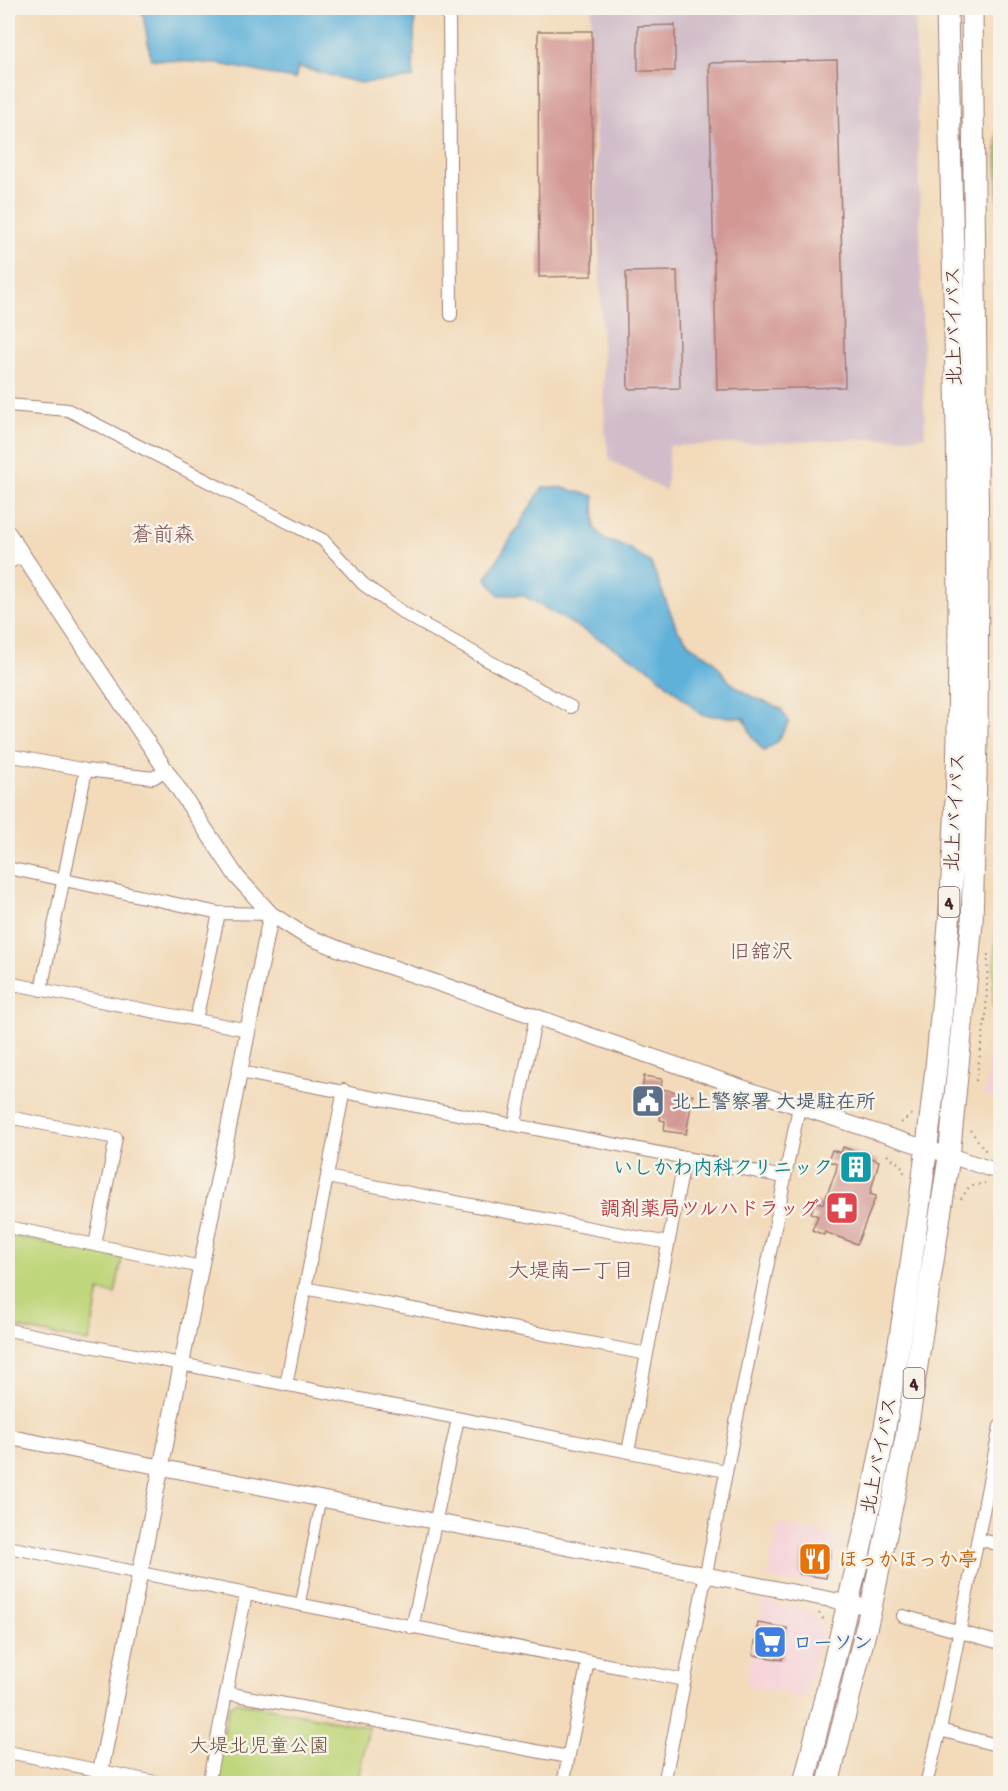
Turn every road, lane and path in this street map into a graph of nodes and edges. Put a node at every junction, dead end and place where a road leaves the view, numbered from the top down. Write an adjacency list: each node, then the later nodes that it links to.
1 (449, 8): 4 (street)
2 (947, 8): 29 (highway, 北上バイパス / 4)
3 (972, 8): 31 (highway, 北上バイパス / 4)
4 (451, 315)
5 (8, 405): 9 (street)
6 (8, 533): 7 (street)
7 (23, 556): 8 (street); 12 (street)
8 (8, 563)
9 (571, 707)
10 (8, 755): 11 (street)
11 (86, 770): 12 (street); 14 (street)
12 (166, 770): 16 (street)
13 (8, 868): 14 (street)
14 (64, 878): 15 (street); 18 (street)
15 (219, 913): 16 (street); 20 (street)
16 (271, 914): 19 (street); 21 (street)
17 (8, 983): 18 (street)
18 (41, 990): 20 (street)
19 (536, 1015): 24 (street); 27 (street)
20 (196, 1020): 21 (street)
21 (248, 1030): 22 (street)
22 (240, 1071): 23 (street); 40 (street)
23 (344, 1090): 27 (street); 34 (street)
24 (799, 1107): 29 (street); 35 (street)
25 (916, 1109): 28 (path)
26 (8, 1117): 39 (street)
27 (515, 1123): 32 (street)
28 (898, 1125)
29 (927, 1149): 31 (street); 62 (highway, 北上バイパス / 4)
30 (887, 1155): 36 (path)
31 (949, 1156): 33 (street); 64 (highway, 北上バイパス / 4)
32 (685, 1157): 35 (street); 38 (street)
33 (1000, 1172)
34 (327, 1177): 38 (street); 41 (street)
35 (784, 1177): 52 (street)
36 (907, 1181)
37 (8, 1227): 39 (street)
38 (669, 1243): 43 (street)
39 (95, 1245): 40 (street)
40 (201, 1267): 44 (street)
41 (304, 1287): 43 (street); 45 (street)
42 (8, 1330): 44 (street)
43 (647, 1354): 50 (street)
44 (182, 1364): 45 (street); 51 (street)
45 (286, 1385): 46 (street)
46 (458, 1419): 50 (street); 54 (street)
47 (1000, 1426): 49 (street)
48 (8, 1437): 51 (street)
49 (999, 1442): 55 (street)
50 (628, 1452): 52 (street)
51 (161, 1467): 53 (street); 58 (street)
52 (726, 1471): 59 (street)
53 (321, 1499): 54 (street); 63 (street)
54 (435, 1522): 59 (street); 66 (street)
55 (979, 1539): 56 (street); 68 (street)
56 (1000, 1545)
57 (8, 1547): 58 (street)
58 (140, 1573): 60 (street); 77 (street)
59 (706, 1575): 61 (street); 71 (street)
60 (246, 1594): 63 (street); 72 (street)
61 (822, 1598): 62 (street); 67 (path)
62 (848, 1603): 64 (street); 82 (highway, 北上バイパス / 4)
63 (300, 1605): 66 (street)
64 (871, 1608): 83 (highway, 北上バイパス / 4)
65 (903, 1616): 68 (street)
66 (412, 1628): 70 (street)
67 (826, 1630)
68 (959, 1632): 69 (street); 73 (street)
69 (1000, 1643)
70 (588, 1661): 71 (street); 76 (street)
71 (684, 1680): 81 (street)
72 (226, 1693): 76 (street); 79 (street)
73 (940, 1730): 74 (street); 84 (street)
74 (1000, 1746)
75 (8, 1752): 77 (street)
76 (568, 1756): 80 (street)
77 (99, 1777): 78 (street)
78 (165, 1784)
79 (208, 1784)
80 (563, 1784)
81 (664, 1784)
82 (804, 1784)
83 (828, 1784)
84 (926, 1784)

